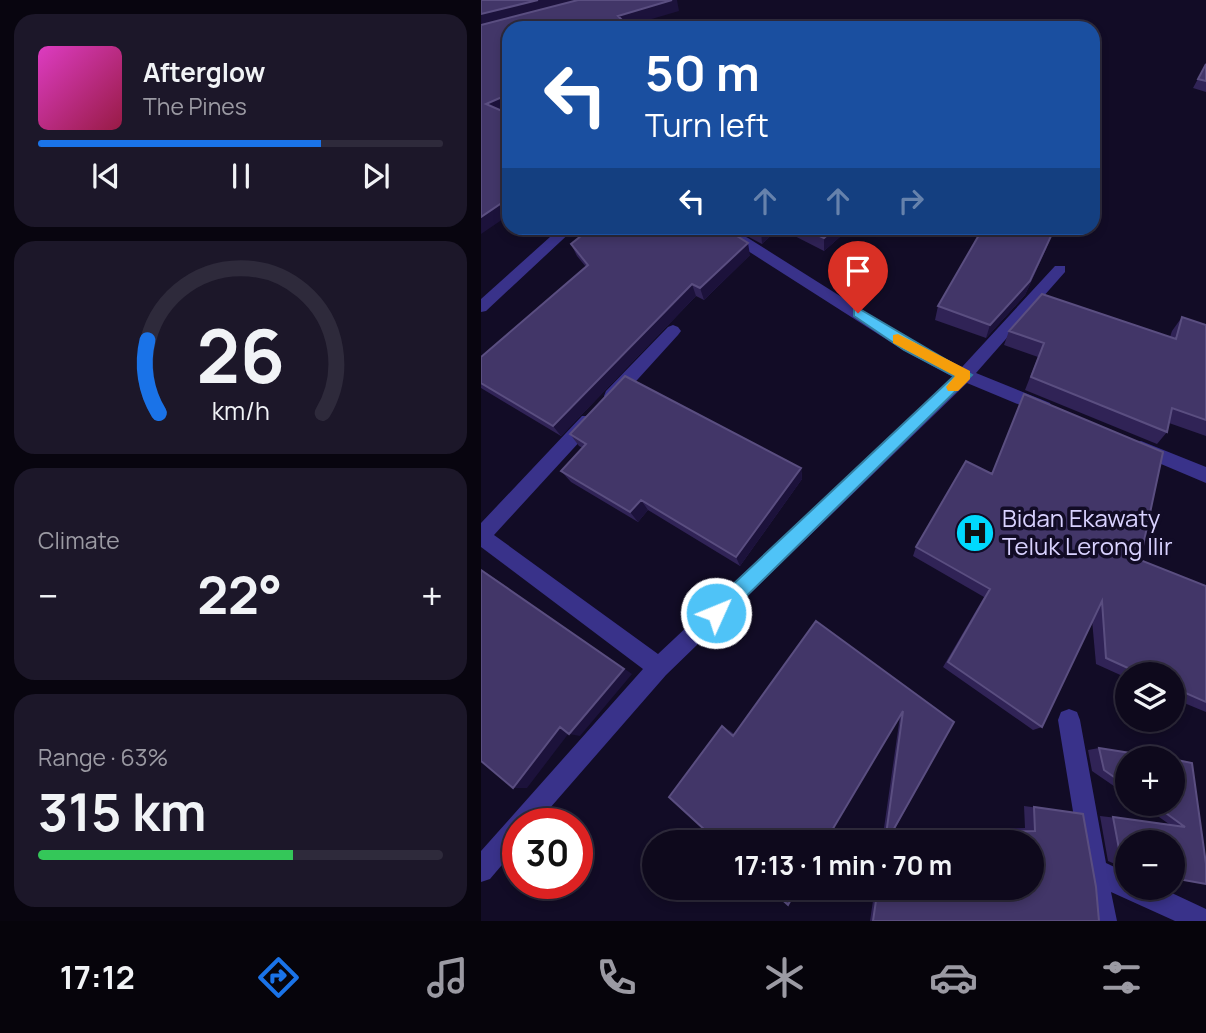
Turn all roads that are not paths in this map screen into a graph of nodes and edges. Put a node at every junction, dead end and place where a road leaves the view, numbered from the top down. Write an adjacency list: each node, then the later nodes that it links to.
1 (560, 235): 4 (street)
2 (730, 235): 6 (street)
3 (1060, 269): 6 (street)
4 (481, 307)
5 (673, 331): 10 (street)
6 (965, 375): 7 (street); 11 (street)
7 (1054, 412)
8 (1130, 444): 9 (street)
9 (1206, 475)
10 (481, 536): 11 (street)
11 (659, 668): 13 (street)
12 (1069, 720): 16 (street)
13 (535, 808)
14 (502, 846): 15 (street)
15 (481, 870)
16 (1096, 871): 17 (street); 19 (street)
17 (1115, 880)
18 (1159, 900): 20 (street)
19 (1104, 921)
20 (1204, 921)

